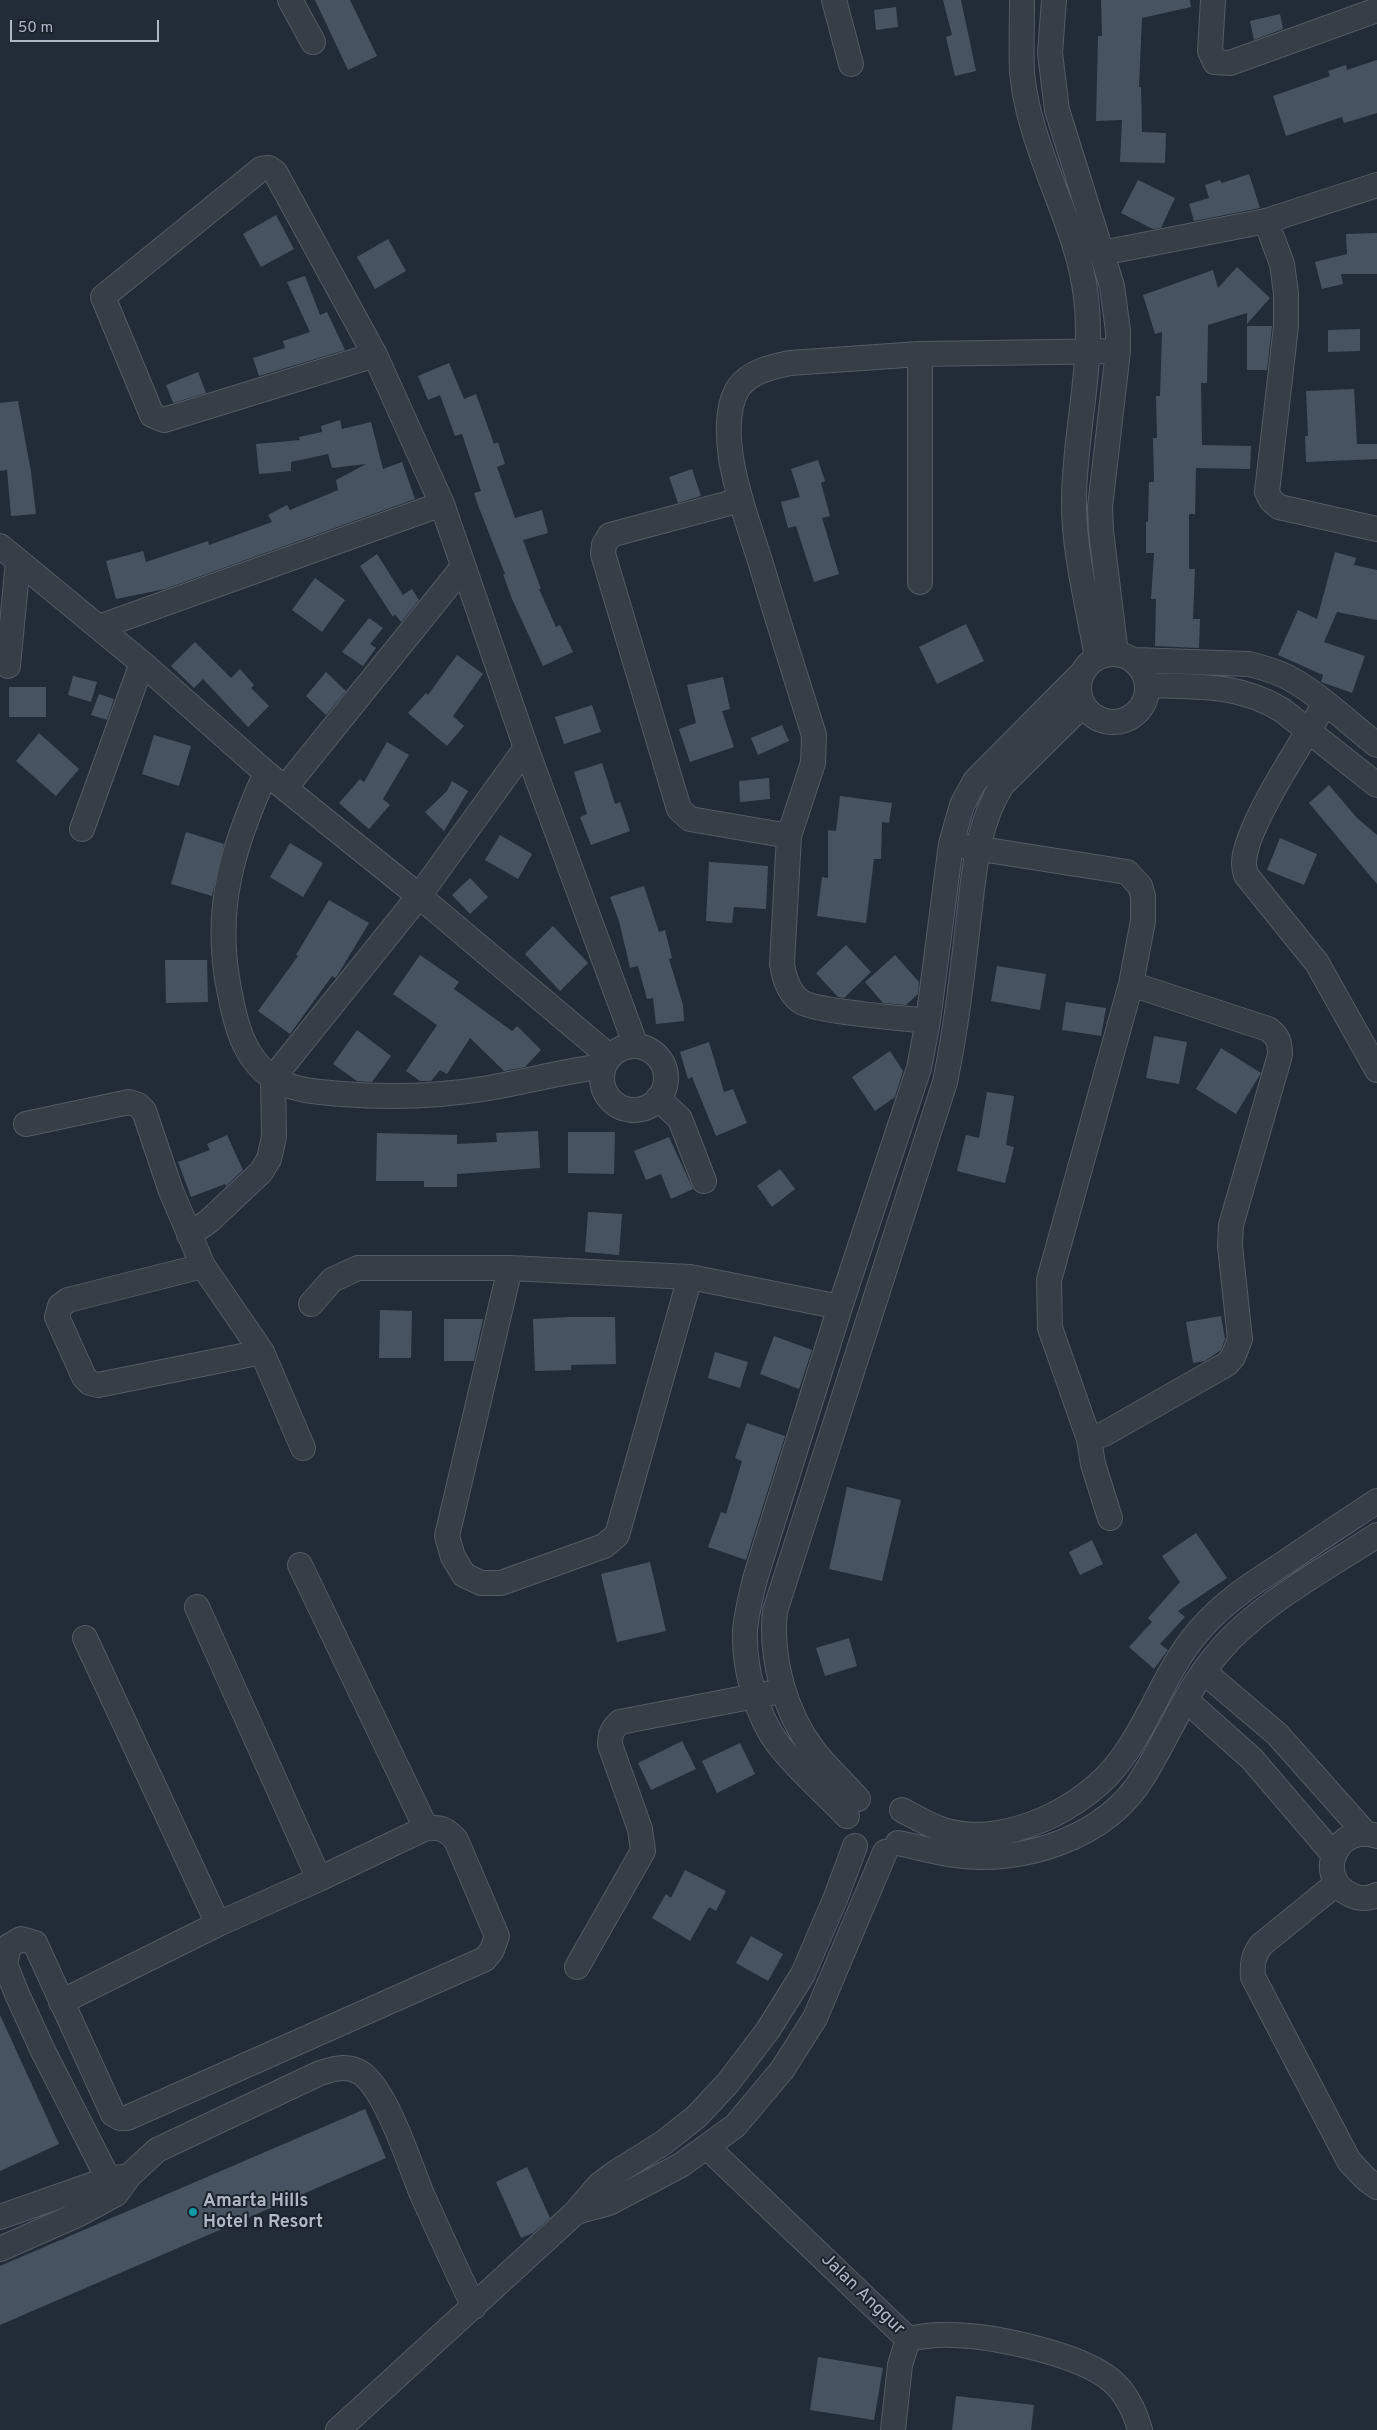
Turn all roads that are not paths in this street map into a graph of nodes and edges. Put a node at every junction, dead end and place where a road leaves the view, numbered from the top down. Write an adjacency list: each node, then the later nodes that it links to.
1 (290, 0): 7 (street)
2 (834, 0): 8 (street)
3 (1022, 0): 13 (street)
4 (1054, 0): 11 (street)
5 (1213, 0): 6 (street)
6 (1377, 10)
7 (313, 42)
8 (852, 64)
9 (1377, 185): 10 (street)
10 (1266, 221): 11 (street); 18 (street)
11 (1102, 253): 12 (street)
12 (1118, 351): 13 (street); 24 (street)
13 (1088, 352): 14 (street); 24 (street)
14 (920, 354): 16 (street); 22 (street)
15 (375, 355): 15 (street); 17 (street)
16 (741, 500): 37 (street); 37 (street)
17 (442, 504): 21 (street); 23 (street)
18 (1377, 529)
19 (0, 546): 20 (street)
20 (18, 561): 23 (street); 26 (street)
21 (463, 567): 32 (street); 35 (street)
22 (920, 582)
23 (99, 627): 25 (street)
24 (1107, 661): 27 (street); 28 (street); 29 (street); 38 (street)
25 (142, 663): 33 (street); 36 (street)
26 (8, 666)
27 (1148, 685): 29 (street); 30 (street)
28 (1324, 704): 30 (street); 31 (street)
29 (1083, 705): 39 (street)
30 (1308, 731): 34 (street); 45 (street)
31 (1377, 745)
32 (526, 748): 40 (street); 43 (street)
33 (266, 773): 35 (street); 46 (street)
34 (1377, 785)
35 (285, 788): 40 (street)
36 (82, 829)
37 (789, 836): 42 (street)
38 (951, 844): 39 (street); 42 (street)
39 (978, 848): 41 (street); 59 (street)
40 (419, 896): 44 (street); 46 (street)
41 (1131, 984): 58 (street); 58 (street)
42 (928, 1021): 55 (street)
43 (636, 1046): 44 (street); 47 (street)
44 (607, 1061): 46 (street); 47 (street)
45 (1377, 1070)
46 (273, 1078): 50 (street)
47 (658, 1098): 49 (street)
48 (26, 1124): 50 (street)
49 (704, 1181)
50 (189, 1235): 51 (street)
51 (203, 1266): 56 (street); 56 (street)
52 (510, 1268): 53 (street); 53 (street); 54 (street)
53 (690, 1277): 55 (street)
54 (311, 1304)
55 (840, 1307): 57 (street)
56 (262, 1352): 60 (street)
57 (801, 1432): 59 (street); 69 (street)
58 (1089, 1439): 62 (street)
59 (829, 1442): 68 (street)
60 (303, 1448)
61 (1377, 1501): 71 (street)
62 (1110, 1518)
63 (1377, 1535): 67 (street)
64 (300, 1565): 75 (street)
65 (197, 1607): 80 (street)
66 (85, 1638): 83 (street)
67 (1204, 1672): 70 (street); 76 (street)
68 (784, 1690): 69 (street); 73 (street)
69 (755, 1696): 73 (street); 84 (street)
70 (1187, 1700): 72 (street); 79 (street)
71 (1109, 1776): 72 (street); 74 (street)
72 (1128, 1798): 78 (street)
73 (852, 1807): 74 (street); 77 (street)
74 (902, 1810): 78 (street)
75 (426, 1828): 80 (street); 87 (street)
76 (1371, 1835): 79 (street)
77 (855, 1846): 78 (street); 85 (street)
78 (892, 1847): 86 (street)
79 (1334, 1855): 81 (street)
80 (319, 1879): 83 (street)
81 (1336, 1884): 82 (street); 90 (street)
82 (1377, 1896)
83 (218, 1924): 87 (street)
84 (576, 1967)
85 (803, 1974): 86 (street); 91 (street)
86 (828, 1986): 88 (street)
87 (61, 2002): 89 (street)
88 (707, 2147): 91 (street); 95 (street, Jalan Anggur)
89 (118, 2183): 92 (street); 93 (street); 94 (street)
90 (1377, 2187)
91 (612, 2189): 94 (street)
92 (0, 2218)
93 (0, 2249)
94 (474, 2307): 96 (street)
95 (908, 2339): 97 (street); 98 (street, Jalan Anggur)
96 (338, 2430)
97 (893, 2430)
98 (1140, 2430)

